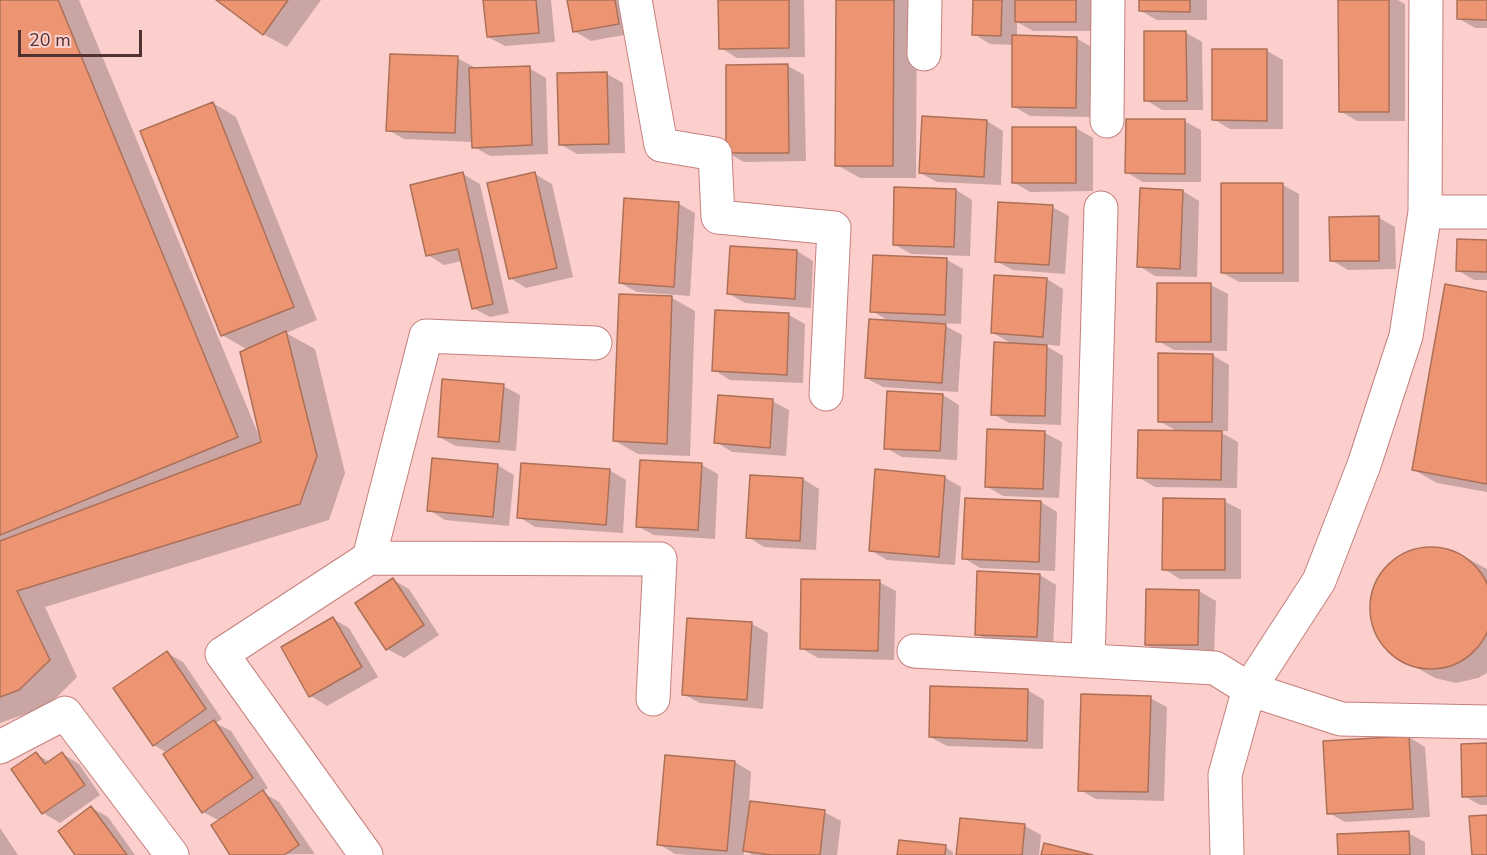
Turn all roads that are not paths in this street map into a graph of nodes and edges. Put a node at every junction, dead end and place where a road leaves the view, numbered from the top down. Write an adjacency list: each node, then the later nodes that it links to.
1 (635, 0): 11 (street)
2 (925, 0): 5 (street)
3 (1108, 0): 6 (street)
4 (1426, 0): 8 (street)
5 (924, 54)
6 (1107, 121)
7 (1101, 208): 14 (street)
8 (1425, 212): 9 (street); 15 (street)
9 (1487, 212)
10 (595, 344): 12 (street)
11 (826, 393)
12 (369, 558): 16 (street); 20 (street)
13 (914, 651): 14 (street)
14 (1088, 661): 15 (street)
15 (1249, 689): 17 (street); 21 (street)
16 (653, 699)
17 (1487, 722)
18 (0, 747): 19 (street)
19 (172, 855)
20 (366, 855)
21 (1227, 855)

